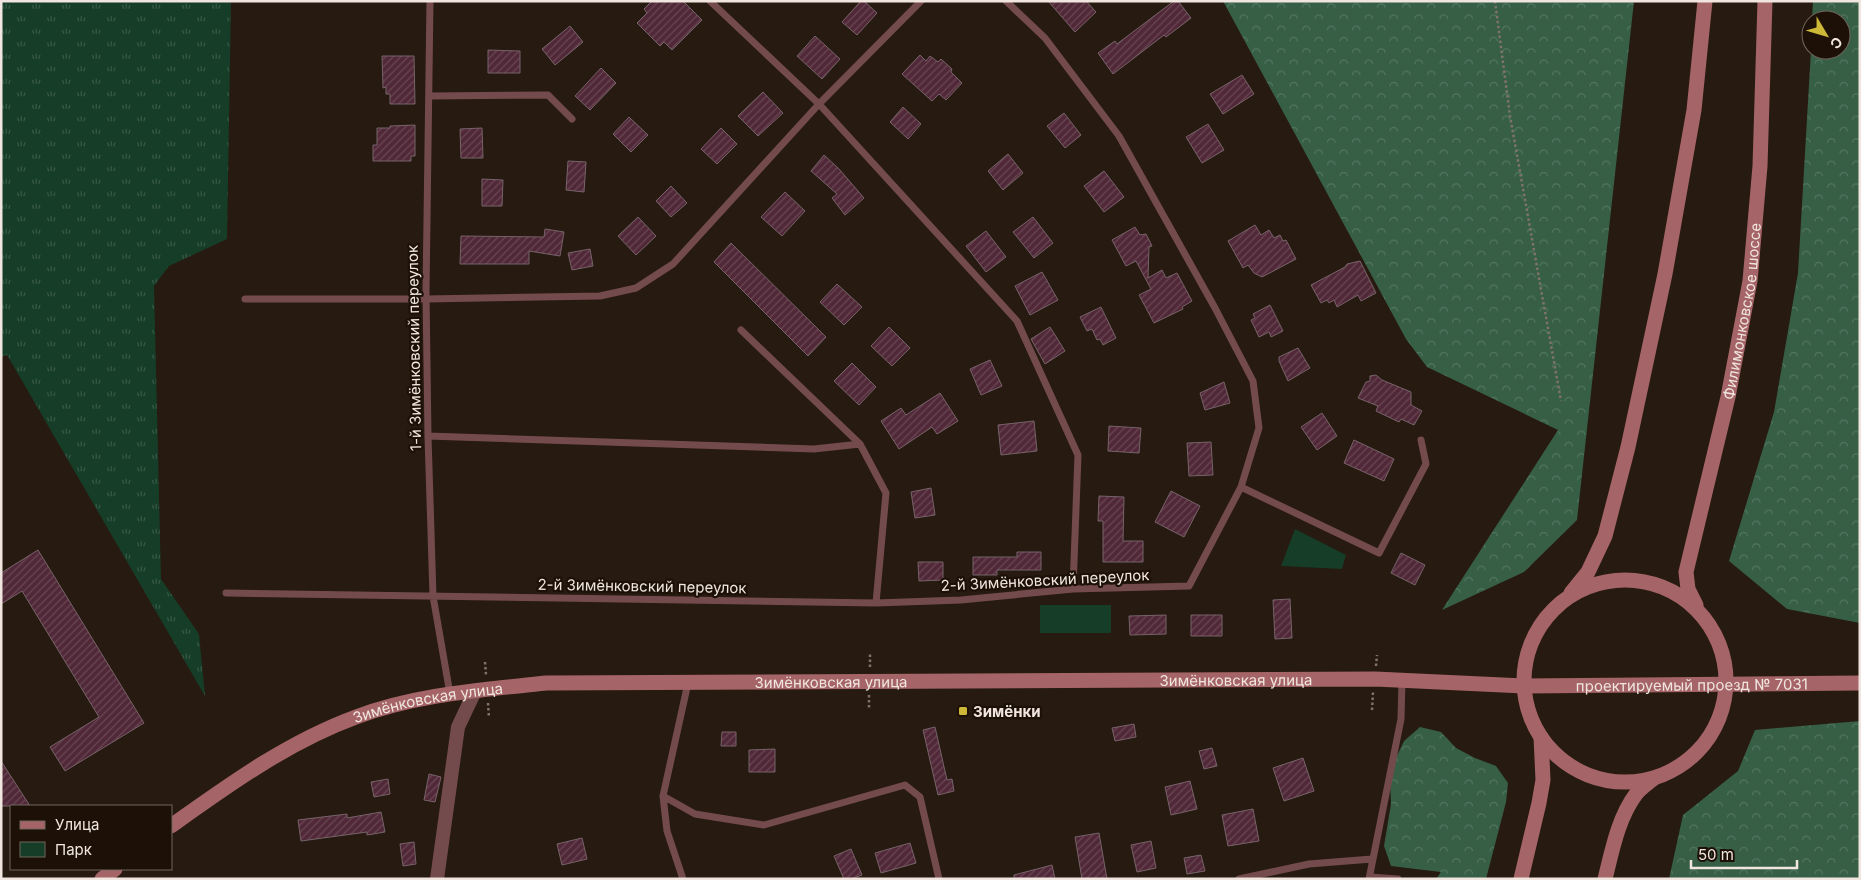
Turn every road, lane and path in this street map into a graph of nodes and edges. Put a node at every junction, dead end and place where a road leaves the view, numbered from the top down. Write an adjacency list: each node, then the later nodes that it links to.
1 (430, 1): 8 (lane, 1-й Зимёнковский переулок)
2 (710, 1): 9 (lane)
3 (921, 1): 9 (lane)
4 (1006, 1): 18 (lane, 2-й Зимёнковский переулок)
5 (1495, 1): 14 (path)
6 (1705, 1): 22 (main road, Филимонковское шоссе)
7 (1765, 1): 24 (main road, Филимонковское шоссе)
8 (429, 96): 10 (lane); 12 (lane, 1-й Зимёнковский переулок)
9 (819, 104): 12 (lane); 19 (lane)
10 (572, 119)
11 (245, 299): 12 (lane)
12 (426, 299): 15 (lane, 1-й Зимёнковский переулок)
13 (741, 330): 17 (lane)
14 (1561, 401)
15 (428, 436): 17 (lane); 21 (lane, 1-й Зимёнковский переулок)
16 (1421, 440): 18 (lane)
17 (860, 444): 23 (lane)
18 (1241, 487): 19 (lane, 2-й Зимёнковский переулок)
19 (1073, 589): 23 (lane, 2-й Зимёнковский переулок)
20 (226, 593): 21 (lane, 2-й Зимёнковский переулок)
21 (433, 596): 23 (lane, 2-й Зимёнковский переулок); 31 (lane, 1-й Зимёнковский переулок)
22 (1568, 597): 24 (main road, Филимонковское шоссе); 29 (main road, Филимонковское шоссе)
23 (876, 603)
24 (1700, 613): 28 (main road, Филимонковское шоссе)
25 (1402, 680): 26 (main road, Зимёнковская улица); 29 (main road, Зимёнковская улица); 36 (lane)
26 (688, 682): 30 (main road, Зимёнковская улица); 34 (lane)
27 (1860, 682): 28 (main road, проектируемый проезд № 7031)
28 (1726, 683): 29 (main road, проектируемый проезд № 7031); 33 (main road, Филимонковское шоссе)
29 (1524, 686): 32 (main road, Филимонковское шоссе)
30 (475, 691): 31 (main road, Зимёнковская улица); 40 (street)
31 (450, 694): 35 (main road, Зимёнковская улица)
32 (1541, 737): 33 (main road, Филимонковское шоссе); 45 (main road, Филимонковское шоссе)
33 (1654, 777): 46 (main road, Филимонковское шоссе)
34 (662, 796): 41 (lane); 42 (lane)
35 (172, 825)
36 (1372, 859): 38 (lane); 43 (lane)
37 (114, 870): 39 (main road)
38 (1370, 878): 44 (lane)
39 (102, 879)
40 (437, 879)
41 (683, 879)
42 (940, 879)
43 (1239, 879)
44 (1398, 879)
45 (1520, 879)
46 (1606, 879)

